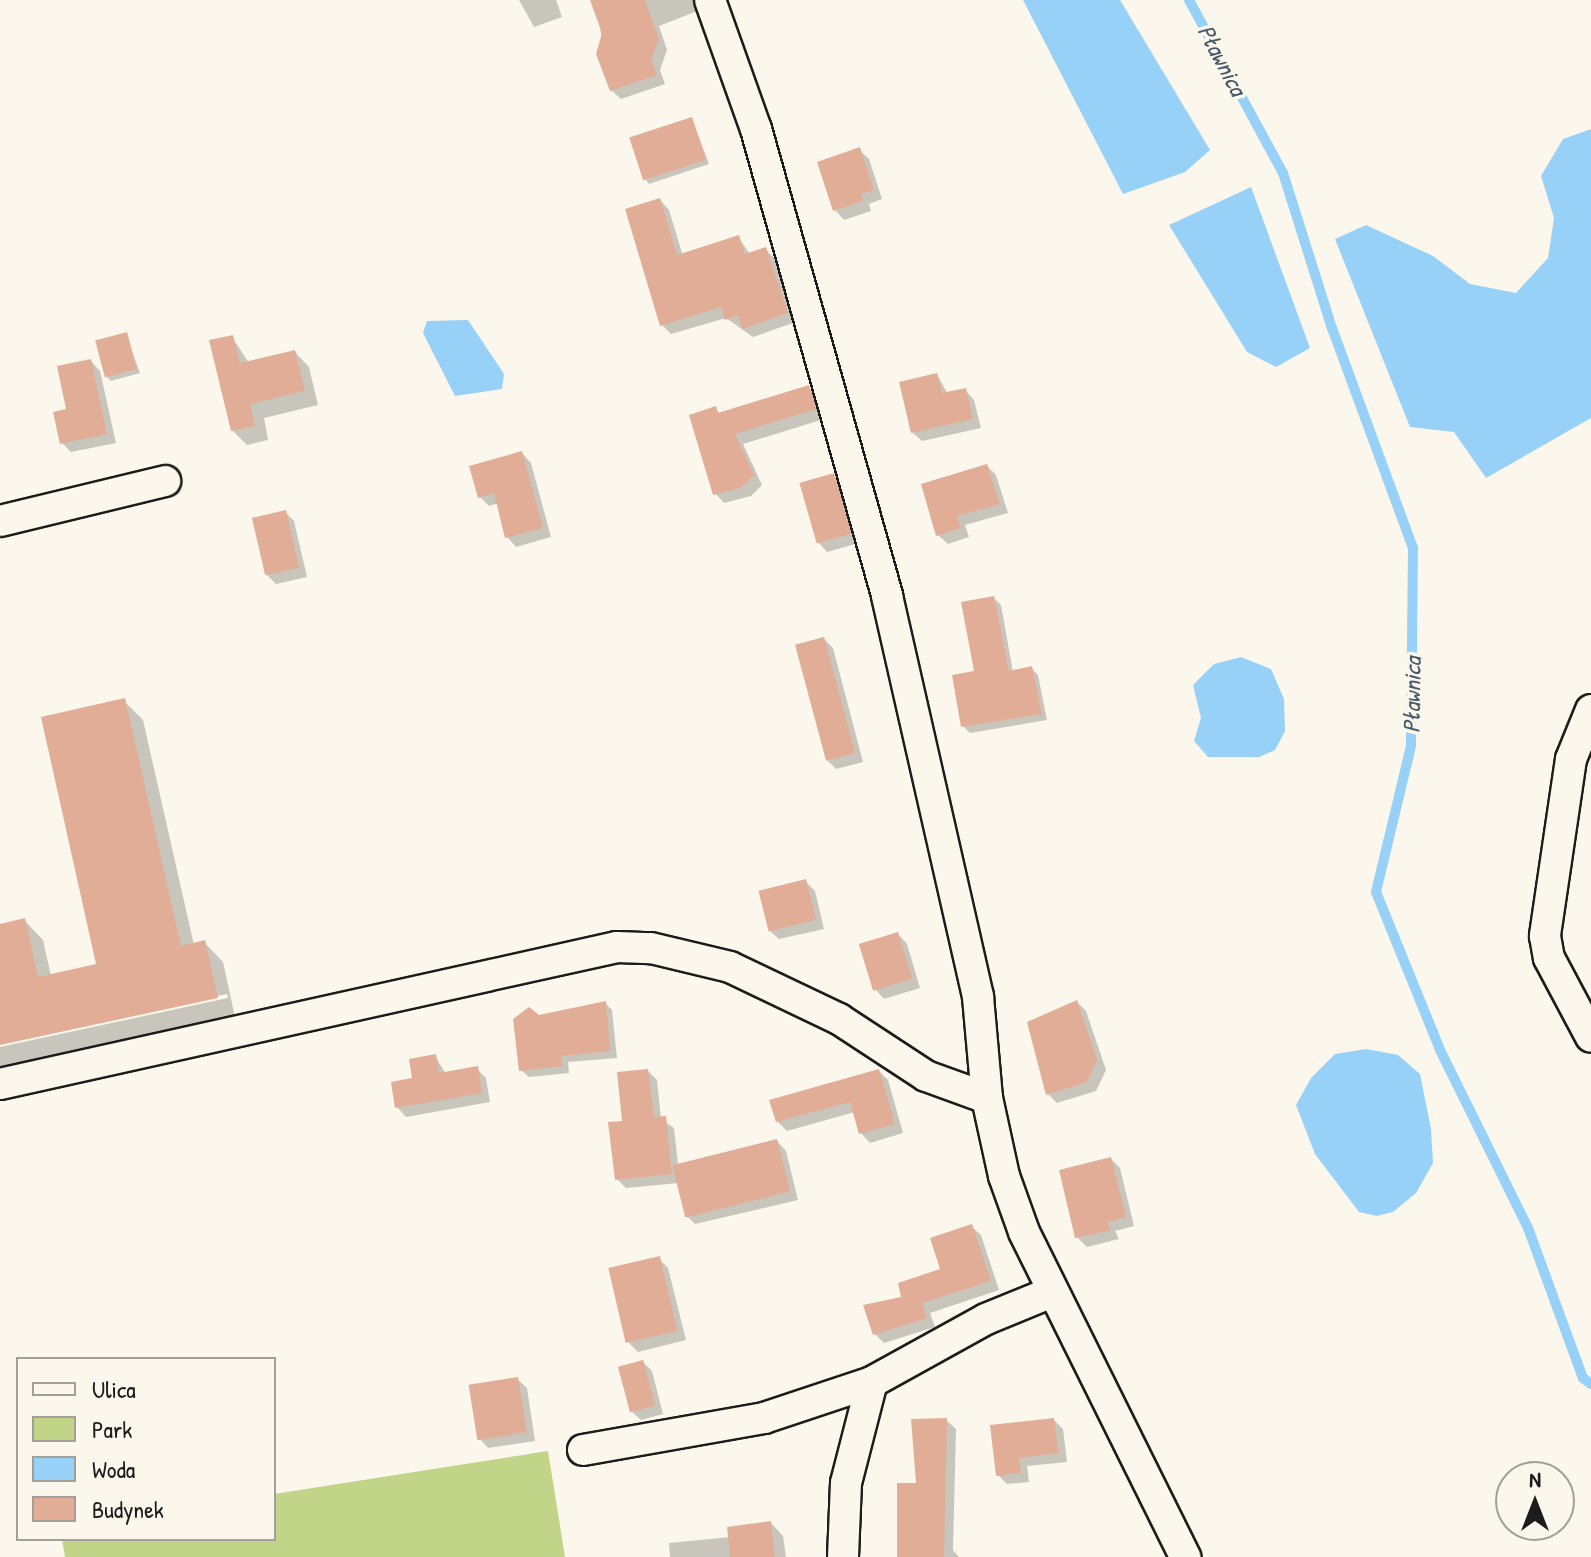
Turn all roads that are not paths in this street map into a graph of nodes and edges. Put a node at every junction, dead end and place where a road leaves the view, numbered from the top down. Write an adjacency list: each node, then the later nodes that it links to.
1 (710, 0): 7 (street)
2 (165, 481): 3 (street)
3 (0, 521)
4 (1591, 710): 5 (street)
5 (1591, 1037)
6 (0, 1084): 7 (street)
7 (987, 1098): 8 (street)
8 (1052, 1292): 9 (street); 12 (street)
9 (872, 1382): 10 (street); 11 (street)
10 (583, 1450)
11 (843, 1557)
12 (1185, 1557)

